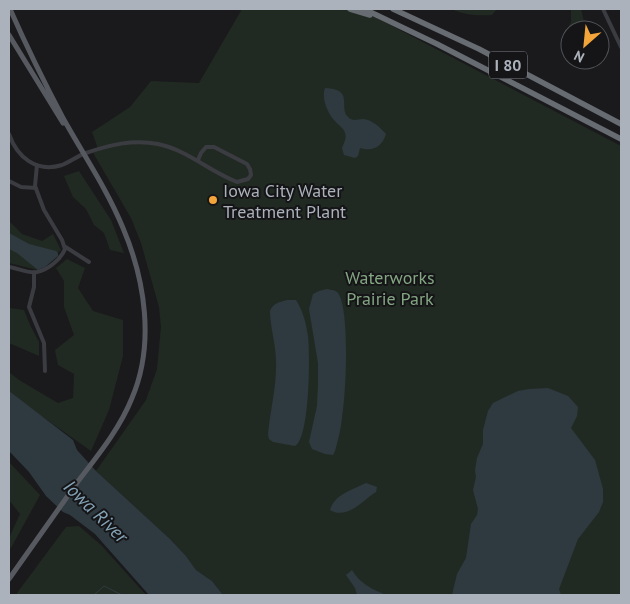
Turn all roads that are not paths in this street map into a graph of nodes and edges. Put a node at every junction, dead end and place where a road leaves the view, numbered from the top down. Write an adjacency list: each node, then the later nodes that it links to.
1 (10, 9): 12 (main road)
2 (350, 9): 6 (highway)
3 (364, 9): 6 (highway, I 80)
4 (393, 9): 9 (highway, I 80)
5 (604, 9): 8 (street)
6 (398, 25): 11 (highway, I 80)
7 (9, 35): 12 (main road)
8 (621, 48)
9 (621, 124)
10 (9, 134): 15 (street)
11 (621, 139)
12 (80, 148): 13 (main road)
13 (83, 154): 14 (street); 15 (street); 23 (main road)
14 (198, 160): 14 (street)
15 (37, 165): 17 (street)
16 (9, 181): 17 (street)
17 (36, 188): 18 (street)
18 (64, 246): 19 (street); 21 (street)
19 (89, 262)
20 (9, 267): 21 (street)
21 (34, 272): 22 (street)
22 (45, 371)
23 (9, 579)

